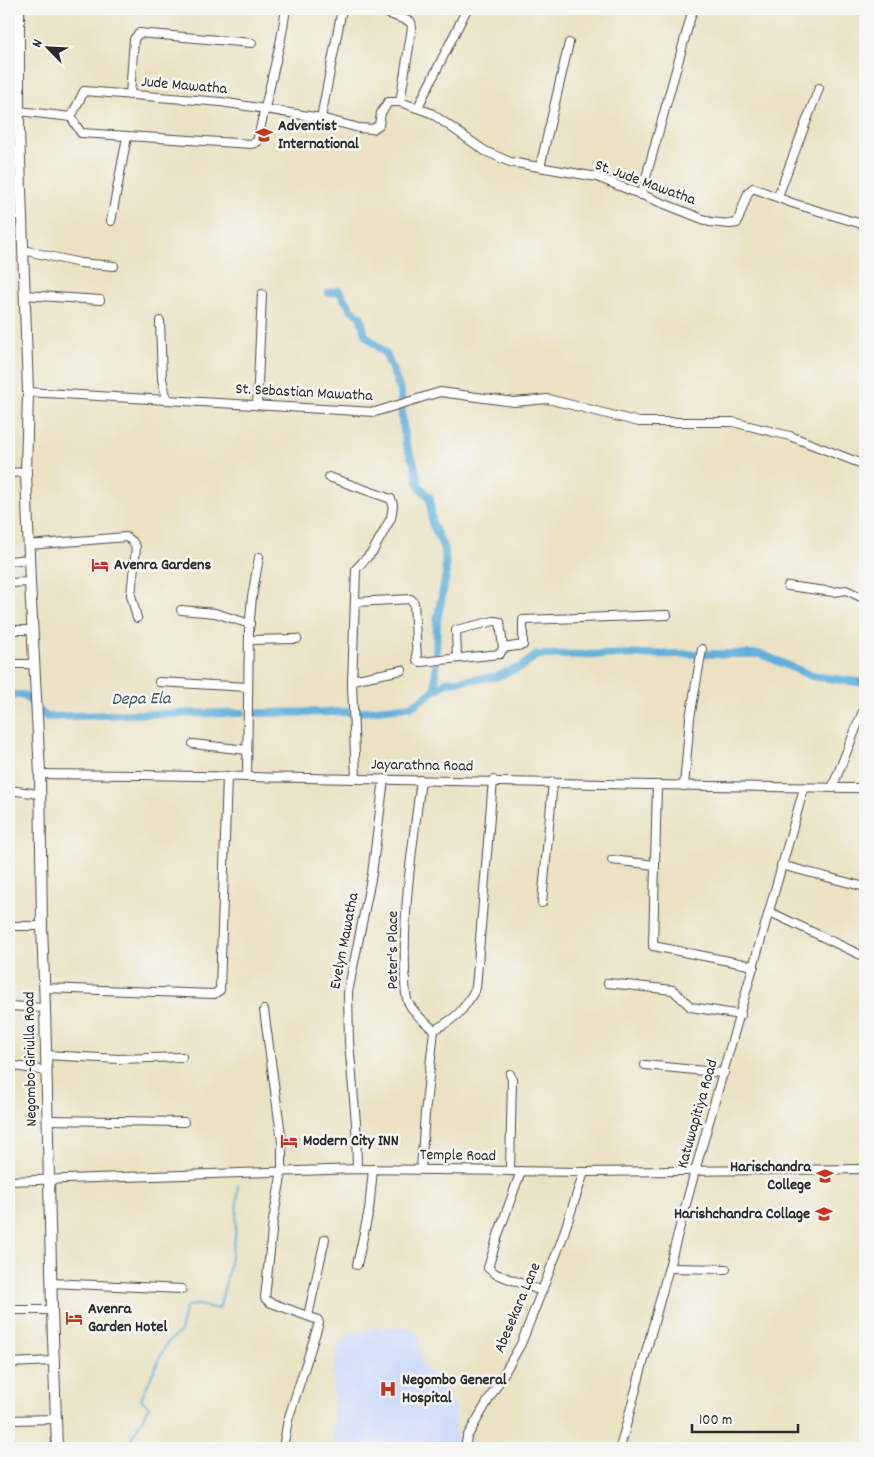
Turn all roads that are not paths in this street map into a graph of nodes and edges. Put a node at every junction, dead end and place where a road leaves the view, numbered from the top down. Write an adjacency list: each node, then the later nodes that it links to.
1 (19, 9): 14 (main road, Negombo-Giriulla Road)
2 (286, 9): 13 (street)
3 (342, 9): 16 (street)
4 (381, 9): 11 (street)
5 (467, 9): 12 (street)
6 (693, 9): 20 (street)
7 (569, 43): 19 (street)
8 (252, 44): 10 (street)
9 (819, 88): 21 (street)
10 (130, 95): 13 (street, Jude Mawatha); 15 (street, Jude Mawatha)
11 (400, 102): 12 (street, St. Jude Mawatha); 16 (street, Jude Mawatha)
12 (418, 107): 19 (street, St. Jude Mawatha)
13 (264, 108): 16 (street, Jude Mawatha); 18 (street)
14 (19, 110): 15 (street); 17 (main road, Negombo-Giriulla Road)
15 (71, 117): 18 (street)
16 (321, 118)
17 (14, 131): 24 (main road, Negombo-Giriulla Road)
18 (127, 137): 22 (street)
19 (540, 167): 20 (street, St. Jude Mawatha)
20 (641, 196): 21 (street, St. Jude Mawatha)
21 (778, 196): 23 (street, St. Jude Mawatha)
22 (111, 221)
23 (865, 225)
24 (23, 250): 25 (street); 27 (main road, Negombo-Giriulla Road)
25 (114, 266)
26 (262, 294): 32 (street)
27 (24, 295): 28 (street); 30 (main road, Negombo-Giriulla Road)
28 (100, 300)
29 (160, 322): 31 (street)
30 (28, 392): 31 (street, St. Sebastian Mawatha); 34 (main road, Negombo-Giriulla Road)
31 (167, 400): 32 (street, St. Sebastian Mawatha)
32 (257, 405): 33 (street, St. Sebastian Mawatha)
33 (865, 465)
34 (26, 472): 35 (street); 37 (main road, Negombo-Giriulla Road)
35 (9, 473)
36 (329, 477): 45 (street)
37 (29, 545): 39 (main road, Negombo-Giriulla Road); 48 (street)
38 (259, 556): 49 (street)
39 (30, 559): 40 (street); 41 (main road, Negombo-Giriulla Road)
40 (9, 561)
41 (30, 582): 42 (street); 51 (main road, Negombo-Giriulla Road)
42 (9, 583)
43 (788, 586): 44 (street)
44 (865, 599)
45 (355, 602): 56 (street); 60 (street)
46 (181, 610): 49 (street)
47 (667, 616): 54 (street)
48 (138, 618)
49 (250, 624): 53 (street)
50 (9, 630): 51 (street)
51 (32, 630): 58 (main road, Negombo-Giriulla Road)
52 (297, 639): 53 (street)
53 (249, 640): 62 (street)
54 (503, 648): 56 (street); 56 (street)
55 (702, 649): 75 (street)
56 (457, 658)
57 (9, 664): 58 (street)
58 (34, 664): 66 (main road, Negombo-Giriulla Road)
59 (402, 670): 60 (street)
60 (352, 680): 69 (street)
61 (159, 682): 62 (street)
62 (248, 687): 65 (street)
63 (865, 706): 77 (street)
64 (193, 744): 65 (street)
65 (247, 750): 68 (street)
66 (40, 774): 67 (street, Jayarathna Road); 80 (main road, Negombo-Giriulla Road)
67 (227, 776): 68 (street, Jayarathna Road); 92 (street)
68 (247, 776): 69 (street, Jayarathna Road)
69 (356, 779): 70 (street, Jayarathna Road)
70 (384, 779): 71 (street, Jayarathna Road); 107 (street, Evelyn Mawatha)
71 (421, 780): 72 (street, Jayarathna Road); 97 (street, Peter's Place)
72 (493, 780): 73 (street, Jayarathna Road); 97 (street)
73 (553, 782): 74 (street, Jayarathna Road); 85 (street)
74 (657, 785): 75 (street, Jayarathna Road); 82 (street)
75 (684, 786): 76 (street, Jayarathna Road)
76 (804, 788): 77 (street, Jayarathna Road); 83 (street, Katuwapitiya Road)
77 (832, 788): 78 (street, Jayarathna Road)
78 (865, 788)
79 (9, 790): 80 (street)
80 (39, 794): 88 (main road, Negombo-Giriulla Road)
81 (612, 860): 82 (street)
82 (655, 865): 90 (street)
83 (781, 865): 84 (street); 86 (street, Katuwapitiya Road)
84 (865, 887)
85 (542, 903)
86 (770, 912): 89 (street); 90 (street, Katuwapitiya Road)
87 (9, 926): 88 (street)
88 (42, 926): 92 (main road, Negombo-Giriulla Road)
89 (865, 957)
90 (754, 966): 96 (street, Katuwapitiya Road)
91 (608, 983): 96 (street)
92 (44, 988): 94 (main road, Negombo-Giriulla Road)
93 (9, 1006): 94 (street)
94 (45, 1008): 98 (main road, Negombo-Giriulla Road)
95 (264, 1010): 111 (street)
96 (741, 1015): 103 (street, Katuwapitiya Road)
97 (434, 1030): 109 (street)
98 (46, 1055): 99 (street); 102 (main road, Negombo-Giriulla Road)
99 (182, 1057)
100 (9, 1065): 102 (street)
101 (645, 1065): 103 (street)
102 (46, 1071): 105 (main road, Negombo-Giriulla Road)
103 (724, 1072): 115 (street, Katuwapitiya Road)
104 (510, 1074): 112 (street)
105 (47, 1120): 106 (street); 116 (main road, Negombo-Giriulla Road)
106 (184, 1122)
107 (356, 1169): 108 (street, Temple Road); 111 (street, Temple Road)
108 (372, 1169): 109 (street, Temple Road); 119 (street)
109 (420, 1169): 112 (street, Temple Road)
110 (865, 1169): 115 (street, Temple Road)
111 (282, 1171): 116 (street, Temple Road); 127 (street)
112 (510, 1171): 113 (street, Temple Road)
113 (521, 1171): 114 (street, Temple Road); 124 (street)
114 (584, 1172): 115 (street, Temple Road); 124 (street, Abesekara Lane)
115 (696, 1172): 120 (street, Katuwapitiya Road)
116 (50, 1181): 117 (street, Temple Road); 122 (main road, Negombo-Giriulla Road)
117 (9, 1182)
118 (325, 1239): 127 (street)
119 (357, 1265)
120 (669, 1268): 121 (street); 135 (street, Katuwapitiya Road)
121 (726, 1269)
122 (51, 1283): 123 (street); 126 (main road, Negombo-Giriulla Road)
123 (182, 1289)
124 (542, 1291): 134 (street, Abesekara Lane)
125 (9, 1310): 126 (street)
126 (52, 1310): 128 (main road, Negombo-Giriulla Road)
127 (308, 1316): 133 (street)
128 (53, 1361): 129 (street); 130 (main road, Negombo-Giriulla Road)
129 (9, 1363)
130 (56, 1419): 131 (street); 132 (main road, Negombo-Giriulla Road)
131 (9, 1420)
132 (57, 1448)
133 (283, 1448)
134 (465, 1448)
135 (620, 1448)

